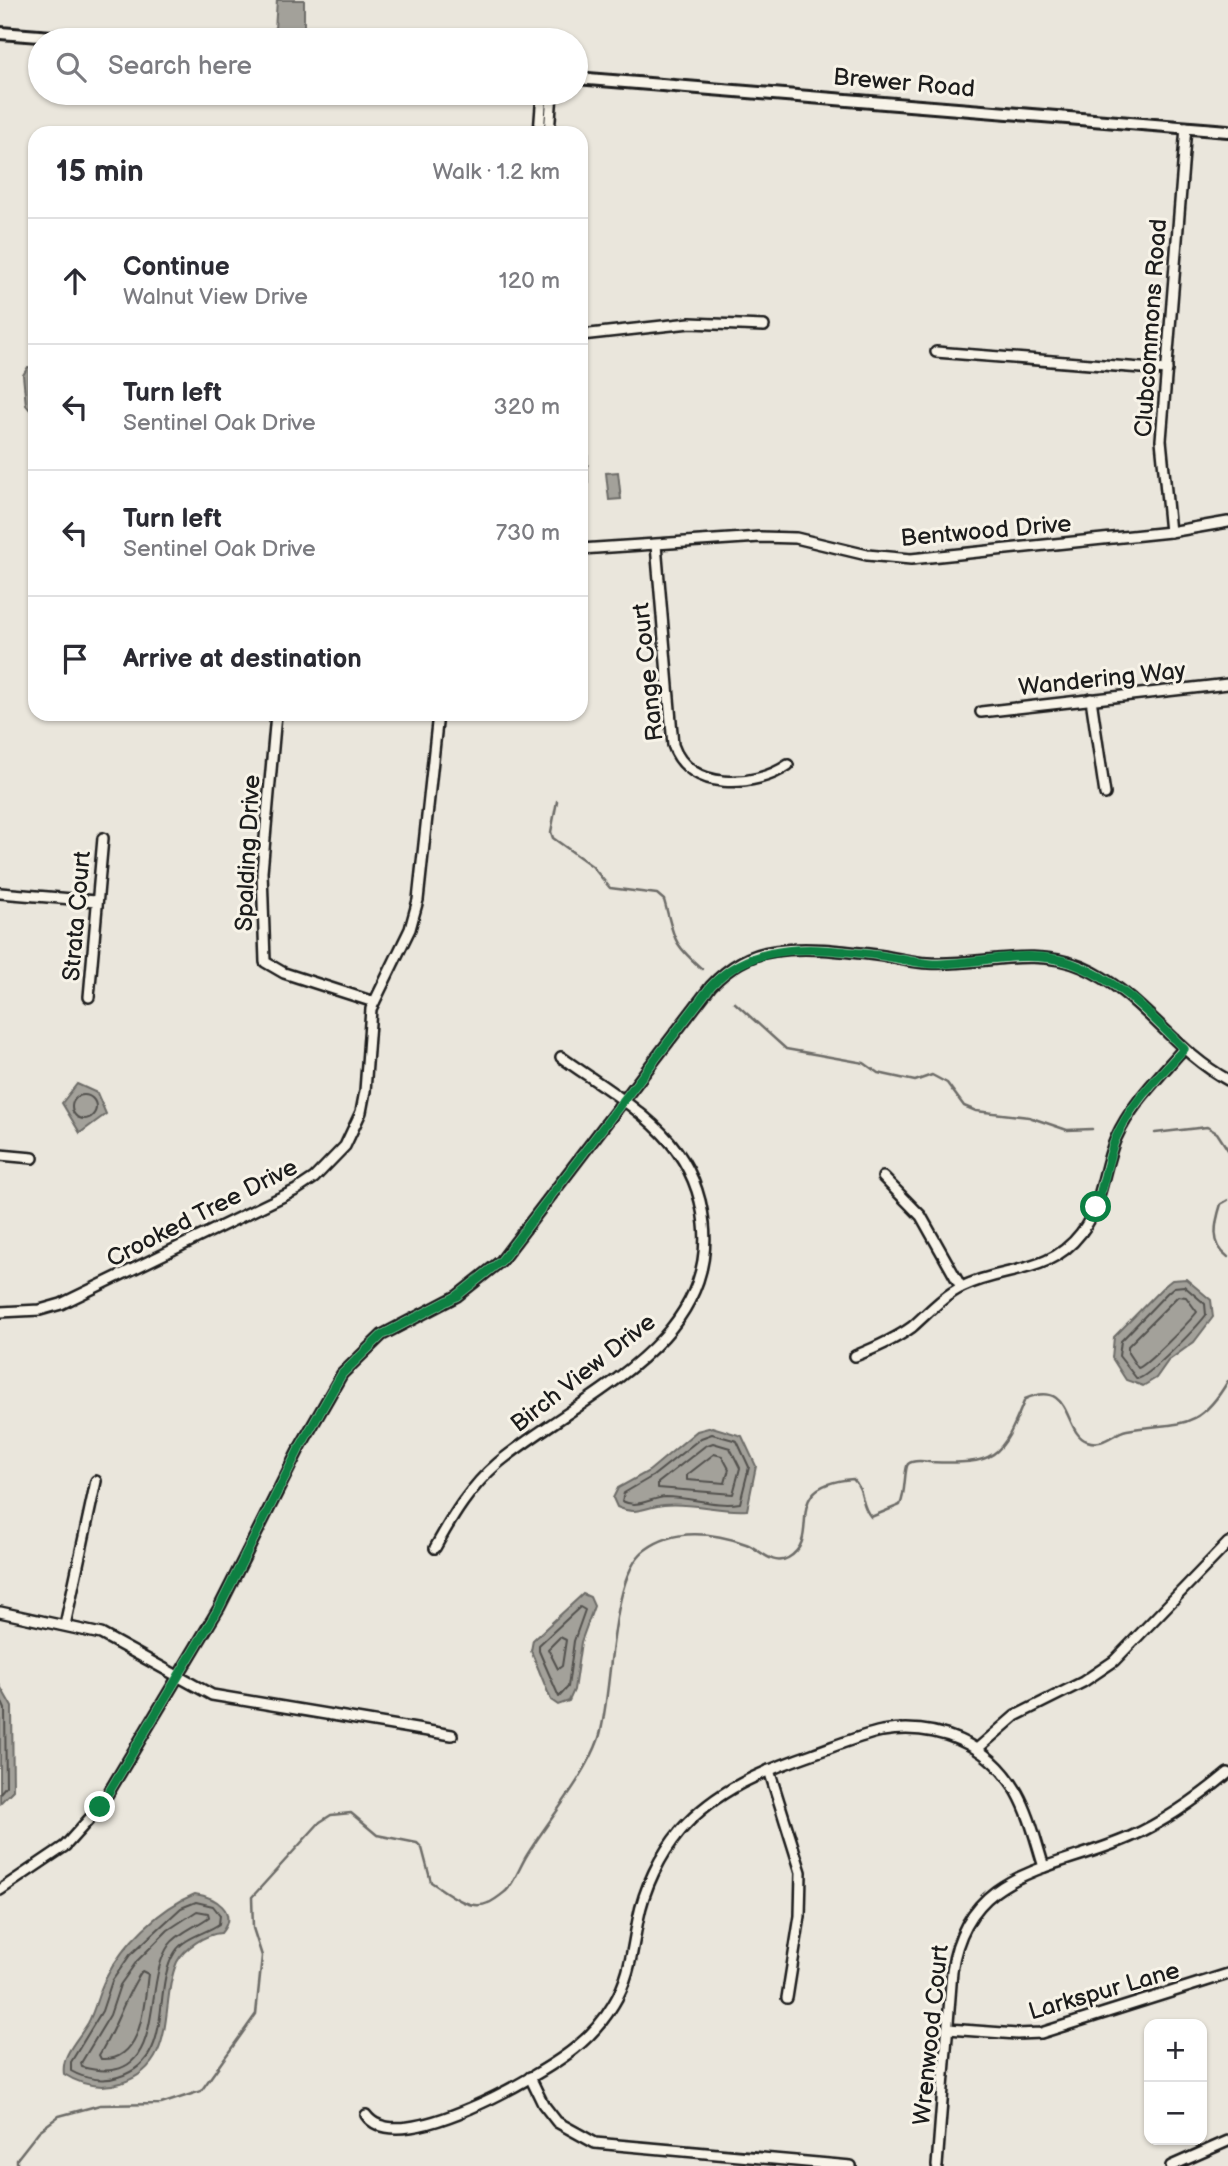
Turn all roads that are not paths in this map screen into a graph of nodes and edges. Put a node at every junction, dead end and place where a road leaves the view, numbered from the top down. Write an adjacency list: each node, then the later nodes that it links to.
1 (0, 33): 2 (street)
2 (28, 35)
3 (588, 79): 8 (street, Brewer Road)
4 (541, 105): 6 (street)
5 (551, 105): 7 (street)
6 (540, 126)
7 (550, 126)
8 (1186, 127): 9 (street, Brewer Road); 13 (street, Clubcommons Road)
9 (1228, 131)
10 (764, 326): 11 (street)
11 (588, 333)
12 (936, 352): 13 (street)
13 (1167, 370): 15 (street, Clubcommons Road)
14 (1228, 522): 15 (street, Bentwood Drive)
15 (1170, 532): 16 (street, Bentwood Drive)
16 (656, 545): 17 (street, Bentwood Drive); 23 (street, Range Court)
17 (588, 549)
18 (1228, 684): 19 (street, Wandering Way)
19 (1091, 699): 20 (street, Wandering Way); 24 (street)
20 (981, 712)
21 (275, 721): 29 (street, Spalding Drive)
22 (437, 721): 29 (street, Crooked Tree Drive)
23 (788, 765)
24 (1105, 794)
25 (103, 838): 27 (street, Strata Court)
26 (0, 892): 27 (street)
27 (96, 901): 28 (street, Strata Court)
28 (89, 998)
29 (374, 1002): 38 (street, Crooked Tree Drive)
30 (1184, 1049): 32 (street); 33 (street); 37 (street)
31 (561, 1057): 33 (street, Birch View Drive)
32 (1228, 1080)
33 (622, 1102): 42 (street, Birch View Drive); 45 (street)
34 (0, 1155): 35 (street)
35 (33, 1157)
36 (883, 1177): 37 (street)
37 (961, 1287): 39 (street)
38 (0, 1312)
39 (855, 1356)
40 (96, 1481): 44 (street)
41 (1228, 1543): 47 (street)
42 (435, 1548)
43 (0, 1612): 44 (street)
44 (65, 1625): 45 (street)
45 (178, 1678): 46 (street); 51 (street)
46 (452, 1735)
47 (977, 1749): 48 (street); 50 (street)
48 (769, 1770): 53 (street); 55 (street)
49 (1228, 1773): 50 (street, Wrenwood Court)
50 (1044, 1867): 54 (street, Wrenwood Court)
51 (0, 1890)
52 (1228, 1974): 54 (street, Larkspur Lane)
53 (787, 1998)
54 (948, 2029): 59 (street, Wrenwood Court)
55 (530, 2077): 56 (street); 58 (street)
56 (366, 2115)
57 (1228, 2141): 60 (street)
58 (851, 2166)
59 (937, 2166)
60 (1171, 2166)

